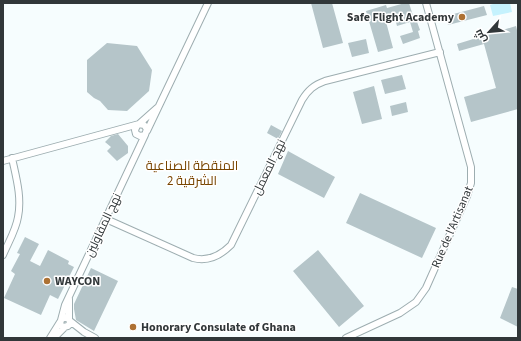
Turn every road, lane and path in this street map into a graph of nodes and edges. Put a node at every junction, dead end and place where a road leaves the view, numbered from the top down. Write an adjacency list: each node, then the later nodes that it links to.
1 (208, 3): 4 (street, نهج المقاولين)
2 (426, 3): 3 (street, Rue de l'Artisanat)
3 (440, 52): 10 (street, نهج المعمل); 20 (street, Rue de l'Artisanat)
4 (161, 104): 5 (street, نهج المقاولين); 6 (street, نهج المقاولين)
5 (137, 129): 6 (street); 6 (street); 7 (street); 8 (street)
6 (146, 133): 7 (street, نهج المقاولين)
7 (138, 151): 10 (street, نهج المقاولين)
8 (12, 158): 9 (street); 11 (street)
9 (3, 160)
10 (106, 219): 12 (street, نهج المقاولين)
11 (3, 255)
12 (69, 299): 13 (street, نهج المقاولين); 14 (street, نهج المقاولين)
13 (61, 320): 14 (street); 15 (street); 17 (street, نهج المقاولين)
14 (69, 320): 15 (street); 16 (street)
15 (66, 327): 16 (street); 18 (street)
16 (84, 332): 19 (street)
17 (50, 338)
18 (54, 338)
19 (95, 338)
20 (346, 338)

